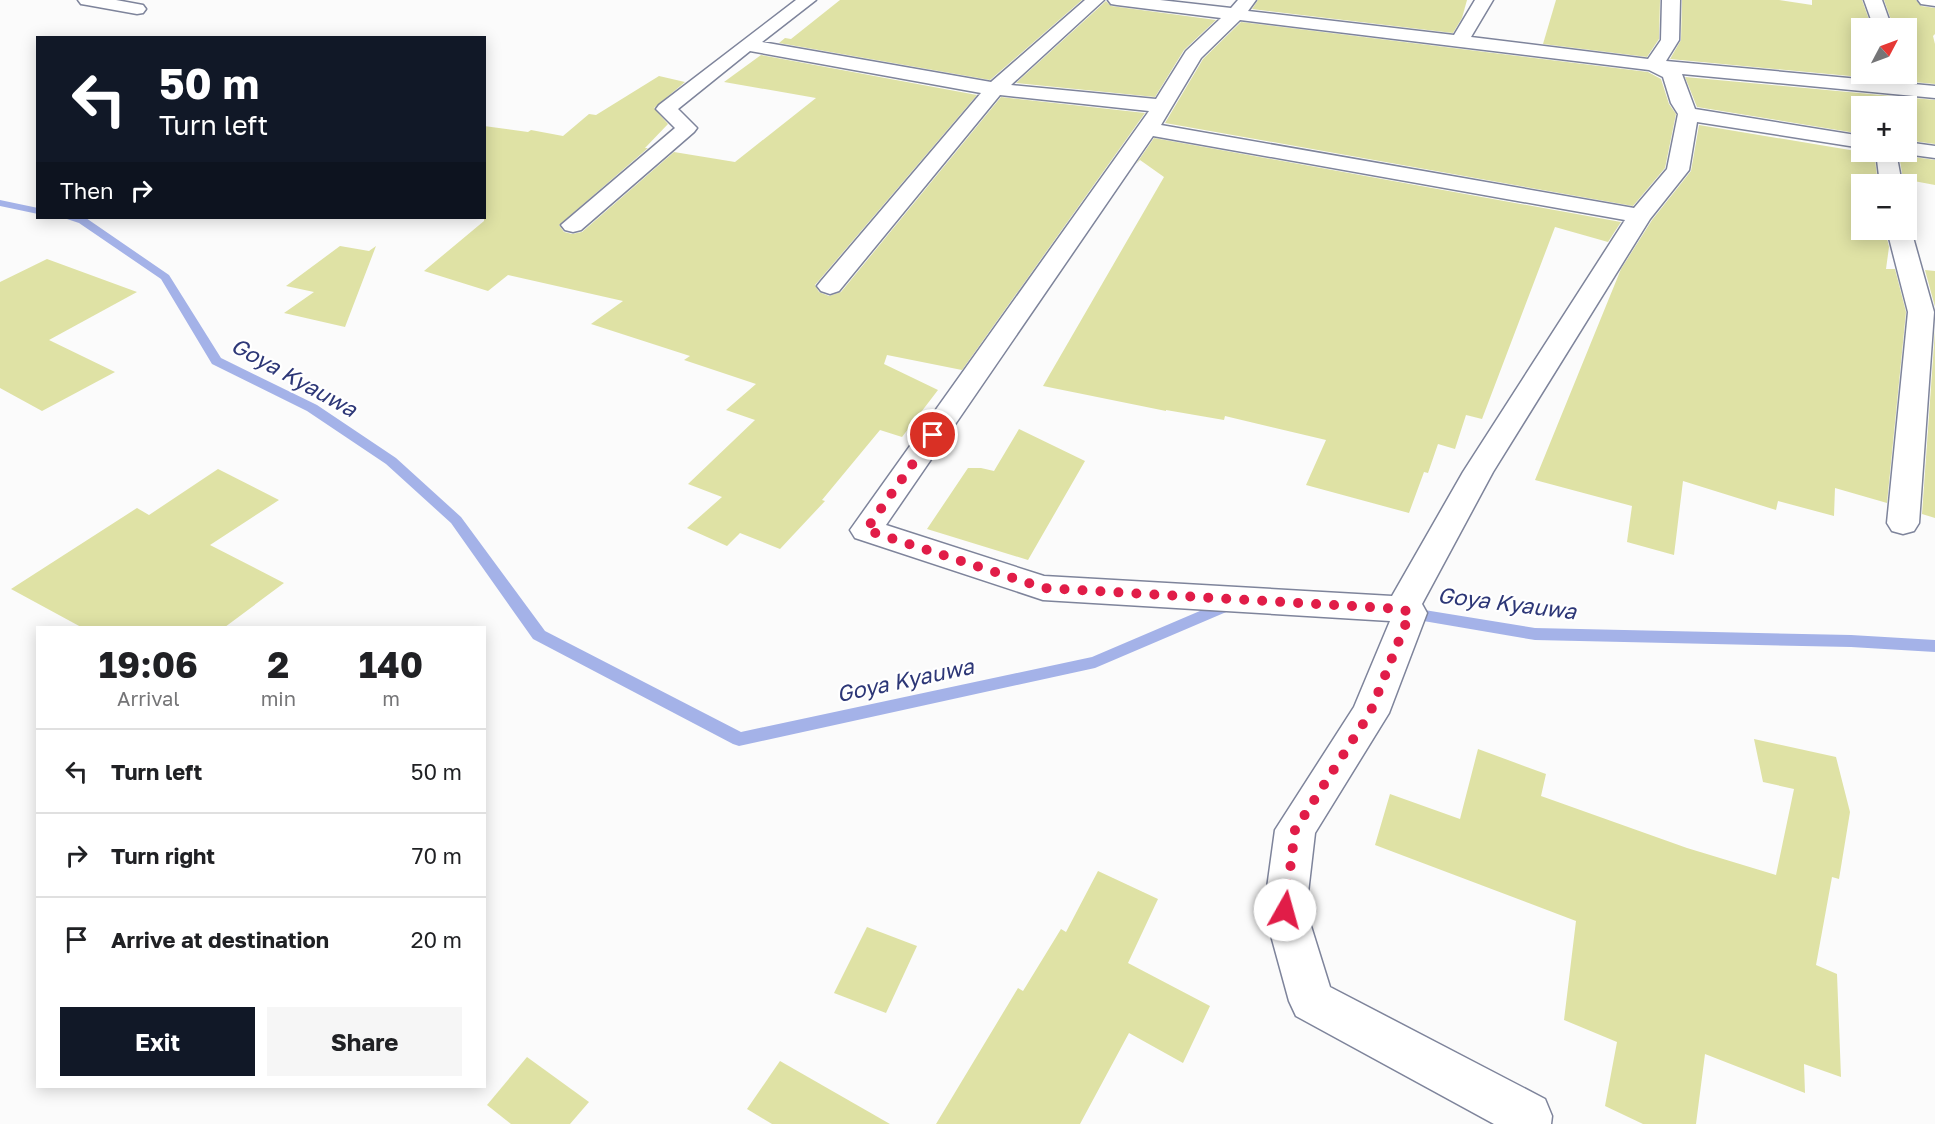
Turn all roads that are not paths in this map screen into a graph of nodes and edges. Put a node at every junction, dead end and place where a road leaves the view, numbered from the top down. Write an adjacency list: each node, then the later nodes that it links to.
1 (87, 0): 11 (street)
2 (807, 0): 14 (street)
3 (1095, 0): 16 (street)
4 (1117, 0): 10 (street)
5 (1484, 0): 13 (street)
6 (1671, 0): 15 (street)
7 (1873, 0): 12 (street)
8 (1927, 0): 9 (street)
9 (1935, 1)
10 (1241, 8): 13 (street); 20 (street)
11 (137, 9)
12 (1879, 18)
13 (1461, 41): 15 (street)
14 (746, 45): 16 (street); 25 (street)
15 (1653, 65): 17 (street); 19 (street)
16 (995, 88): 20 (street); 27 (street)
17 (1894, 90): 18 (street)
18 (1935, 92)
19 (1688, 114): 21 (street); 24 (street)
20 (1155, 117): 24 (street); 29 (street)
21 (1851, 140)
22 (1917, 150): 23 (street)
23 (1935, 152)
24 (1640, 216): 29 (street)
25 (573, 225)
26 (1902, 240): 28 (street)
27 (830, 286)
28 (1903, 523)
29 (1402, 609): 30 (street)
30 (1527, 1124)

